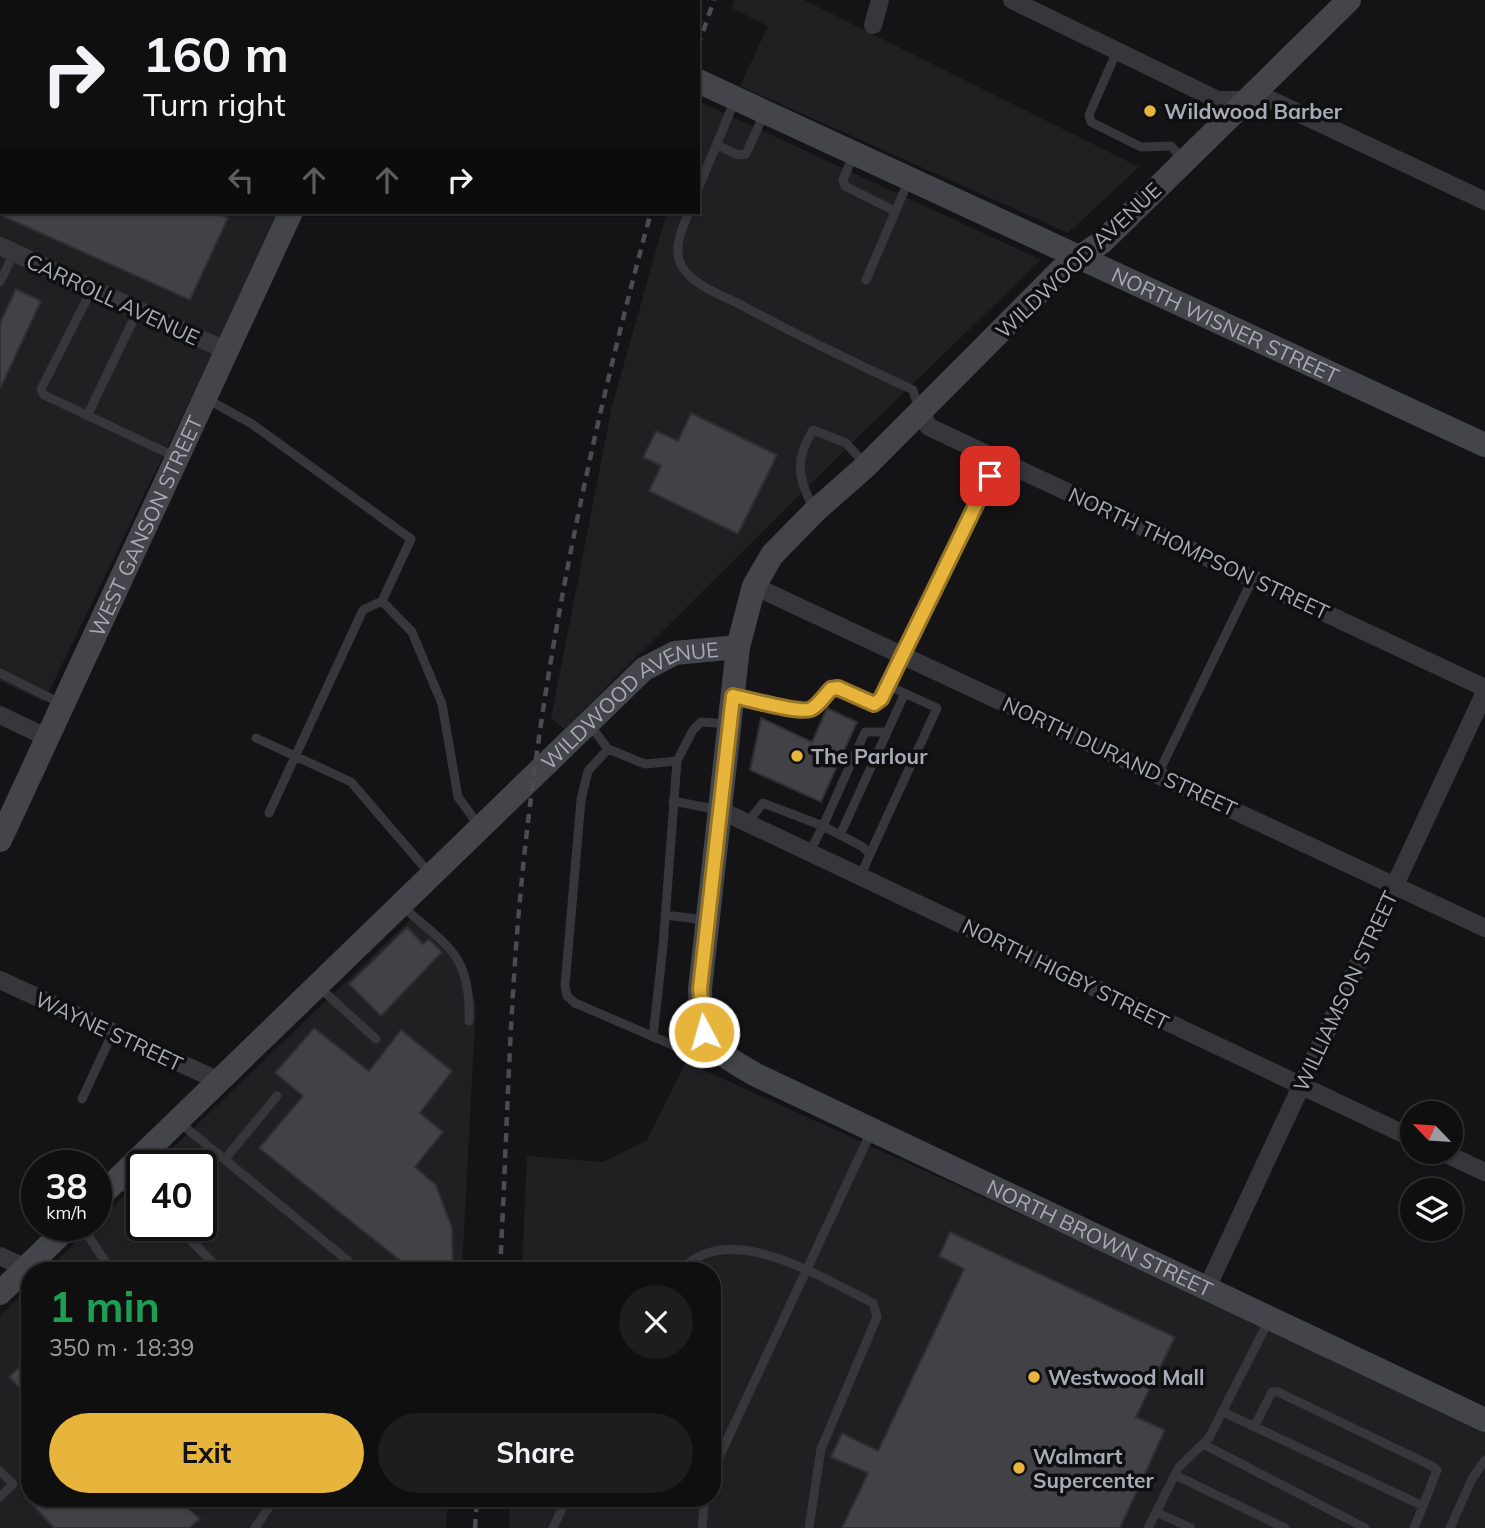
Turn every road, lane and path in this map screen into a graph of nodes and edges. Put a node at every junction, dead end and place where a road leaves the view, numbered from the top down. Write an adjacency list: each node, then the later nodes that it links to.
1 (880, 0): 4 (street)
2 (1012, 0): 5 (street)
3 (1349, 0): 8 (street, WILDWOOD AVENUE)
4 (873, 25)
5 (1118, 51): 8 (street); 12 (lane)
6 (700, 82): 7 (street, NORTH WISNER STREET)
7 (736, 99): 9 (street, NORTH WISNER STREET); 10 (lane)
8 (1245, 100): 12 (street, WILDWOOD AVENUE); 15 (street)
9 (765, 113): 10 (lane); 11 (street, NORTH WISNER STREET)
10 (717, 145): 14 (lane)
11 (854, 155): 13 (street, NORTH WISNER STREET); 16 (lane)
12 (1185, 161): 20 (street, WILDWOOD AVENUE)
13 (908, 180): 16 (lane); 20 (street, NORTH WISNER STREET)
14 (700, 183)
15 (1485, 201)
16 (895, 211): 21 (lane)
17 (290, 214): 25 (street, WEST GANSON STREET)
18 (687, 214): 27 (lane)
19 (7, 250): 22 (lane); 23 (street, CARROLL AVENUE)
20 (1081, 256): 27 (street, WILDWOOD AVENUE); 29 (street, NORTH WISNER STREET)
21 (866, 280)
22 (0, 282)
23 (92, 289): 24 (street, CARROLL AVENUE); 28 (lane)
24 (138, 310): 25 (street, CARROLL AVENUE); 28 (lane)
25 (227, 351): 26 (street, WEST GANSON STREET)
26 (205, 398): 30 (street, WEST GANSON STREET); 36 (lane)
27 (920, 411): 31 (street, NORTH THOMPSON STREET); 32 (street, WILDWOOD AVENUE)
28 (87, 416): 30 (lane)
29 (1485, 445)
30 (177, 458): 44 (street, WEST GANSON STREET)
31 (997, 459): 34 (street, NORTH THOMPSON STREET); 38 (lane)
32 (866, 466): 33 (street, WILDWOOD AVENUE); 33 (lane)
33 (815, 511): 35 (street, WILDWOOD AVENUE)
34 (1253, 578): 41 (street, NORTH THOMPSON STREET); 54 (lane)
35 (754, 586): 37 (street, WILDWOOD AVENUE); 38 (street, NORTH DURAND STREET)
36 (383, 601): 52 (lane); 60 (lane)
37 (738, 647): 43 (street); 46 (street, WILDWOOD AVENUE)
38 (902, 654): 40 (lane); 54 (street, NORTH DURAND STREET)
39 (0, 673): 44 (lane)
40 (887, 685): 42 (lane); 43 (lane)
41 (1485, 690): 67 (street, WILLIAMSON STREET)
42 (905, 693): 48 (lane); 64 (lane)
43 (733, 696): 47 (street)
44 (63, 704): 49 (street, WEST GANSON STREET)
45 (1, 718): 49 (street)
46 (589, 724): 51 (lane); 60 (street, WILDWOOD AVENUE)
47 (729, 724): 53 (lane); 56 (street)
48 (887, 732): 59 (lane); 61 (lane)
49 (48, 738): 62 (street, WEST GANSON STREET)
50 (256, 738): 52 (lane)
51 (608, 749): 53 (lane); 76 (lane)
52 (296, 756): 57 (lane); 66 (lane)
53 (677, 761): 55 (lane)
54 (1158, 774): 67 (street, NORTH DURAND STREET)
55 (673, 801): 56 (lane); 69 (lane)
56 (720, 810): 58 (street, NORTH HIGBY STREET); 70 (street)
57 (269, 813)
58 (747, 822): 59 (lane); 63 (street, NORTH HIGBY STREET)
59 (823, 827): 61 (lane); 63 (lane)
60 (481, 828): 66 (street, WILDWOOD AVENUE)
61 (840, 835): 64 (lane)
62 (0, 840)
63 (810, 851): 65 (street, NORTH HIGBY STREET)
64 (870, 855): 65 (lane)
65 (861, 875): 80 (street, NORTH HIGBY STREET)
66 (432, 876): 68 (street, WILDWOOD AVENUE)
67 (1394, 886): 71 (street, NORTH DURAND STREET); 80 (street, WILLIAMSON STREET)
68 (401, 905): 73 (street, WILDWOOD AVENUE); 74 (lane)
69 (665, 915): 70 (lane); 76 (lane)
70 (708, 921): 78 (street)
71 (1485, 928)
72 (0, 981): 75 (street, WAYNE STREET)
73 (317, 986): 77 (lane); 79 (street, WILDWOOD AVENUE)
74 (469, 1021)
75 (113, 1032): 79 (street, WAYNE STREET); 82 (lane)
76 (653, 1037): 78 (lane)
77 (376, 1040)
78 (716, 1052): 84 (street, NORTH BROWN STREET)
79 (219, 1081): 83 (street, WILDWOOD AVENUE)
80 (1301, 1086): 85 (street, NORTH HIGBY STREET); 104 (street, WILLIAMSON STREET)
81 (277, 1096): 86 (lane)
82 (82, 1099)
83 (178, 1121): 86 (lane); 89 (street, WILDWOOD AVENUE)
84 (871, 1130): 102 (lane); 104 (street, NORTH BROWN STREET)
85 (1400, 1132)
86 (225, 1159): 99 (lane)
87 (1463, 1161): 88 (street)
88 (1485, 1171)
89 (116, 1181): 90 (street, WILDWOOD AVENUE); 91 (lane)
90 (112, 1185)
91 (126, 1188)
92 (54, 1241): 96 (street)
93 (91, 1241): 97 (lane)
94 (192, 1241): 98 (lane)
95 (0, 1256): 101 (street)
96 (32, 1262)
97 (105, 1262)
98 (212, 1262)
99 (349, 1262)
100 (688, 1262): 102 (lane)
101 (21, 1266)
102 (804, 1270): 111 (lane); 124 (lane)
103 (21, 1273): 105 (street)
104 (1206, 1290): 106 (street, NORTH BROWN STREET)
105 (0, 1293)
106 (1269, 1320): 107 (lane); 108 (street, NORTH BROWN STREET)
107 (1223, 1412): 109 (lane); 110 (lane)
108 (1485, 1420)
109 (1254, 1426): 116 (lane); 116 (lane)
110 (1203, 1444): 114 (lane); 128 (lane)
111 (721, 1452)
112 (1485, 1460): 130 (lane)
113 (0, 1471): 115 (lane)
114 (1175, 1475): 120 (lane); 127 (lane)
115 (0, 1497)
116 (1423, 1506): 129 (lane)
117 (267, 1507): 121 (lane)
118 (563, 1507): 122 (lane)
119 (704, 1507): 123 (lane)
120 (1156, 1512): 125 (lane); 126 (lane)
121 (255, 1528)
122 (553, 1528)
123 (702, 1528)
124 (809, 1528)
125 (1148, 1528)
126 (1191, 1528)
127 (1285, 1528)
128 (1365, 1528)
129 (1414, 1528)
130 (1450, 1528)

